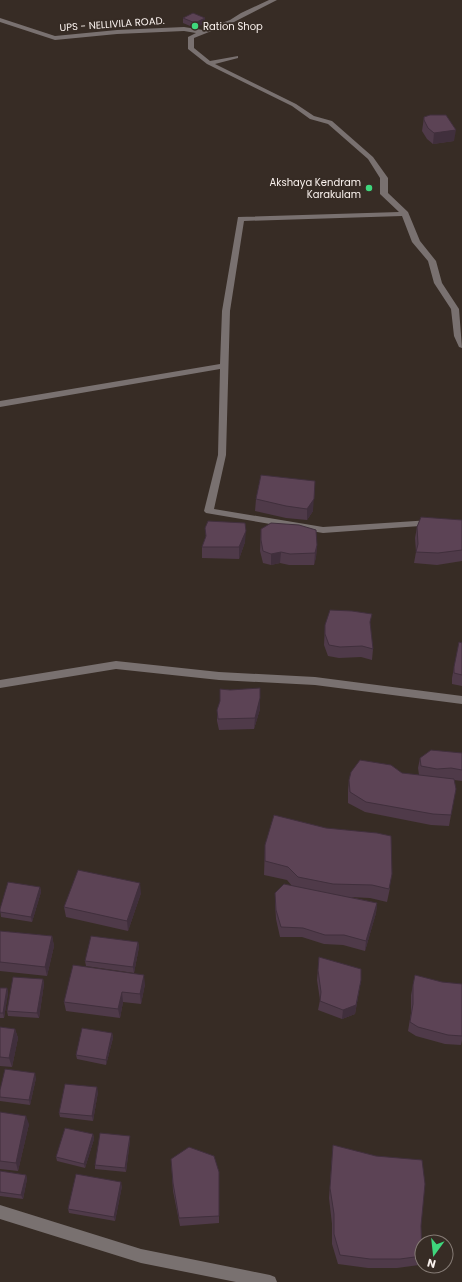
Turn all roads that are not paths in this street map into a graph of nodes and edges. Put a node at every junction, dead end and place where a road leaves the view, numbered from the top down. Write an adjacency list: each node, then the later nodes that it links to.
1 (274, 0): 3 (street)
2 (0, 20): 3 (street, UPS - NELLIVILA ROAD.)
3 (205, 32): 5 (street)
4 (236, 57): 5 (street)
5 (209, 63): 6 (street)
6 (405, 214): 7 (street); 8 (street)
7 (462, 345)
8 (224, 366): 9 (street); 10 (street)
9 (0, 404)
10 (439, 523)
11 (0, 684): 12 (street)
12 (462, 700)
13 (0, 1212): 14 (street)
14 (270, 1282)

